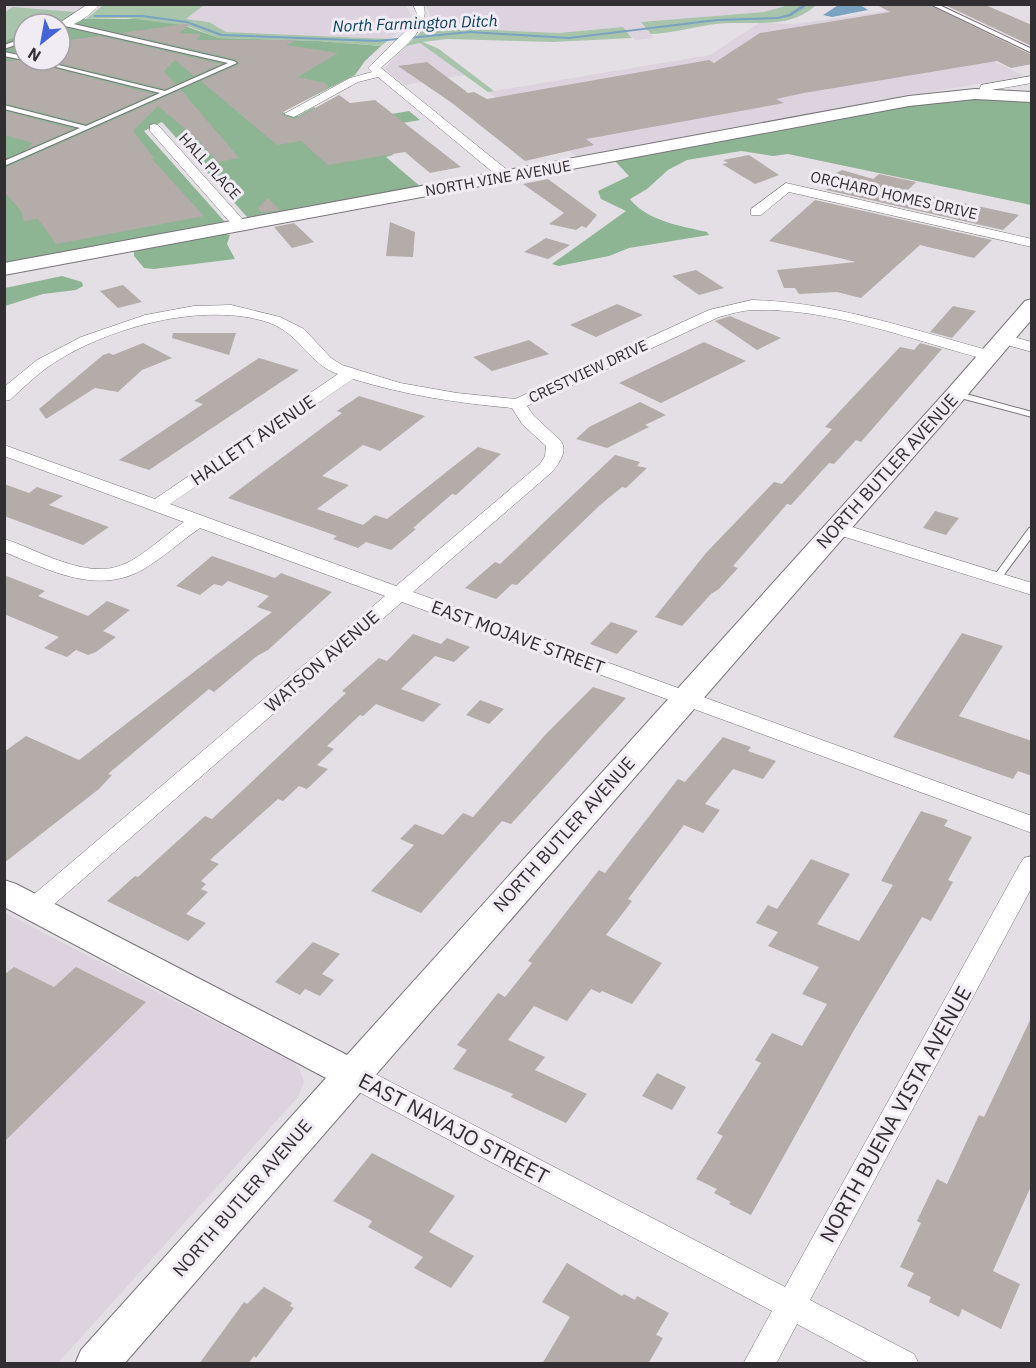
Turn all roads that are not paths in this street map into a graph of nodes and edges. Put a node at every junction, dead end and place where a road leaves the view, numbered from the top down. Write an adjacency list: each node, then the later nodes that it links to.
1 (95, 4): 4 (street)
2 (418, 4): 8 (street)
3 (932, 4): 6 (lane)
4 (72, 20)
5 (72, 27): 11 (lane)
6 (1032, 51)
7 (72, 70): 11 (lane)
8 (378, 74): 14 (street); 18 (street)
9 (1032, 79): 10 (street)
10 (1011, 89): 12 (street, NORTH VINE AVENUE); 18 (street, NORTH VINE AVENUE)
11 (166, 93): 15 (lane)
12 (1032, 96)
13 (4, 106): 15 (lane)
14 (290, 114)
15 (87, 128): 17 (lane)
16 (154, 128): 20 (street, HALL PLACE)
17 (6, 162)
18 (506, 176): 20 (street, NORTH VINE AVENUE)
19 (756, 212): 21 (street, ORCHARD HOMES DRIVE)
20 (240, 225): 22 (street, NORTH VINE AVENUE)
21 (1032, 243)
22 (4, 269)
23 (1032, 305): 24 (street, NORTH BUTLER AVENUE)
24 (996, 347): 25 (street, CRESTVIEW DRIVE); 27 (street, NORTH BUTLER AVENUE); 29 (street, CRESTVIEW DRIVE)
25 (1032, 347)
26 (349, 374): 28 (street, CRESTVIEW DRIVE); 29 (street, CRESTVIEW DRIVE); 32 (street, HALLETT AVENUE)
27 (956, 394): 30 (lane); 34 (street, NORTH BUTLER AVENUE)
28 (4, 396)
29 (517, 404): 39 (street, WATSON AVENUE)
30 (1032, 415)
31 (4, 450): 32 (street, EAST MOJAVE STREET)
32 (156, 506): 33 (street, EAST MOJAVE STREET)
33 (197, 521): 36 (street); 39 (street, EAST MOJAVE STREET)
34 (836, 528): 37 (street); 40 (street, NORTH BUTLER AVENUE)
35 (1032, 530): 37 (lane)
36 (4, 545)
37 (997, 578): 38 (street)
38 (1032, 589)
39 (400, 594): 40 (street, EAST MOJAVE STREET); 44 (street, WATSON AVENUE)
40 (684, 698): 41 (street, EAST MOJAVE STREET); 45 (street, NORTH BUTLER AVENUE)
41 (1032, 825)
42 (1032, 864): 46 (street, NORTH BUENA VISTA AVENUE)
43 (4, 892): 44 (street, EAST NAVAJO STREET)
44 (35, 907): 45 (street, EAST NAVAJO STREET)
45 (350, 1074): 46 (street, EAST NAVAJO STREET); 47 (street, NORTH BUTLER AVENUE)
46 (791, 1305): 48 (street, NORTH BUENA VISTA AVENUE); 49 (street, EAST NAVAJO STREET)
47 (96, 1364)
48 (759, 1364)
49 (903, 1364)

